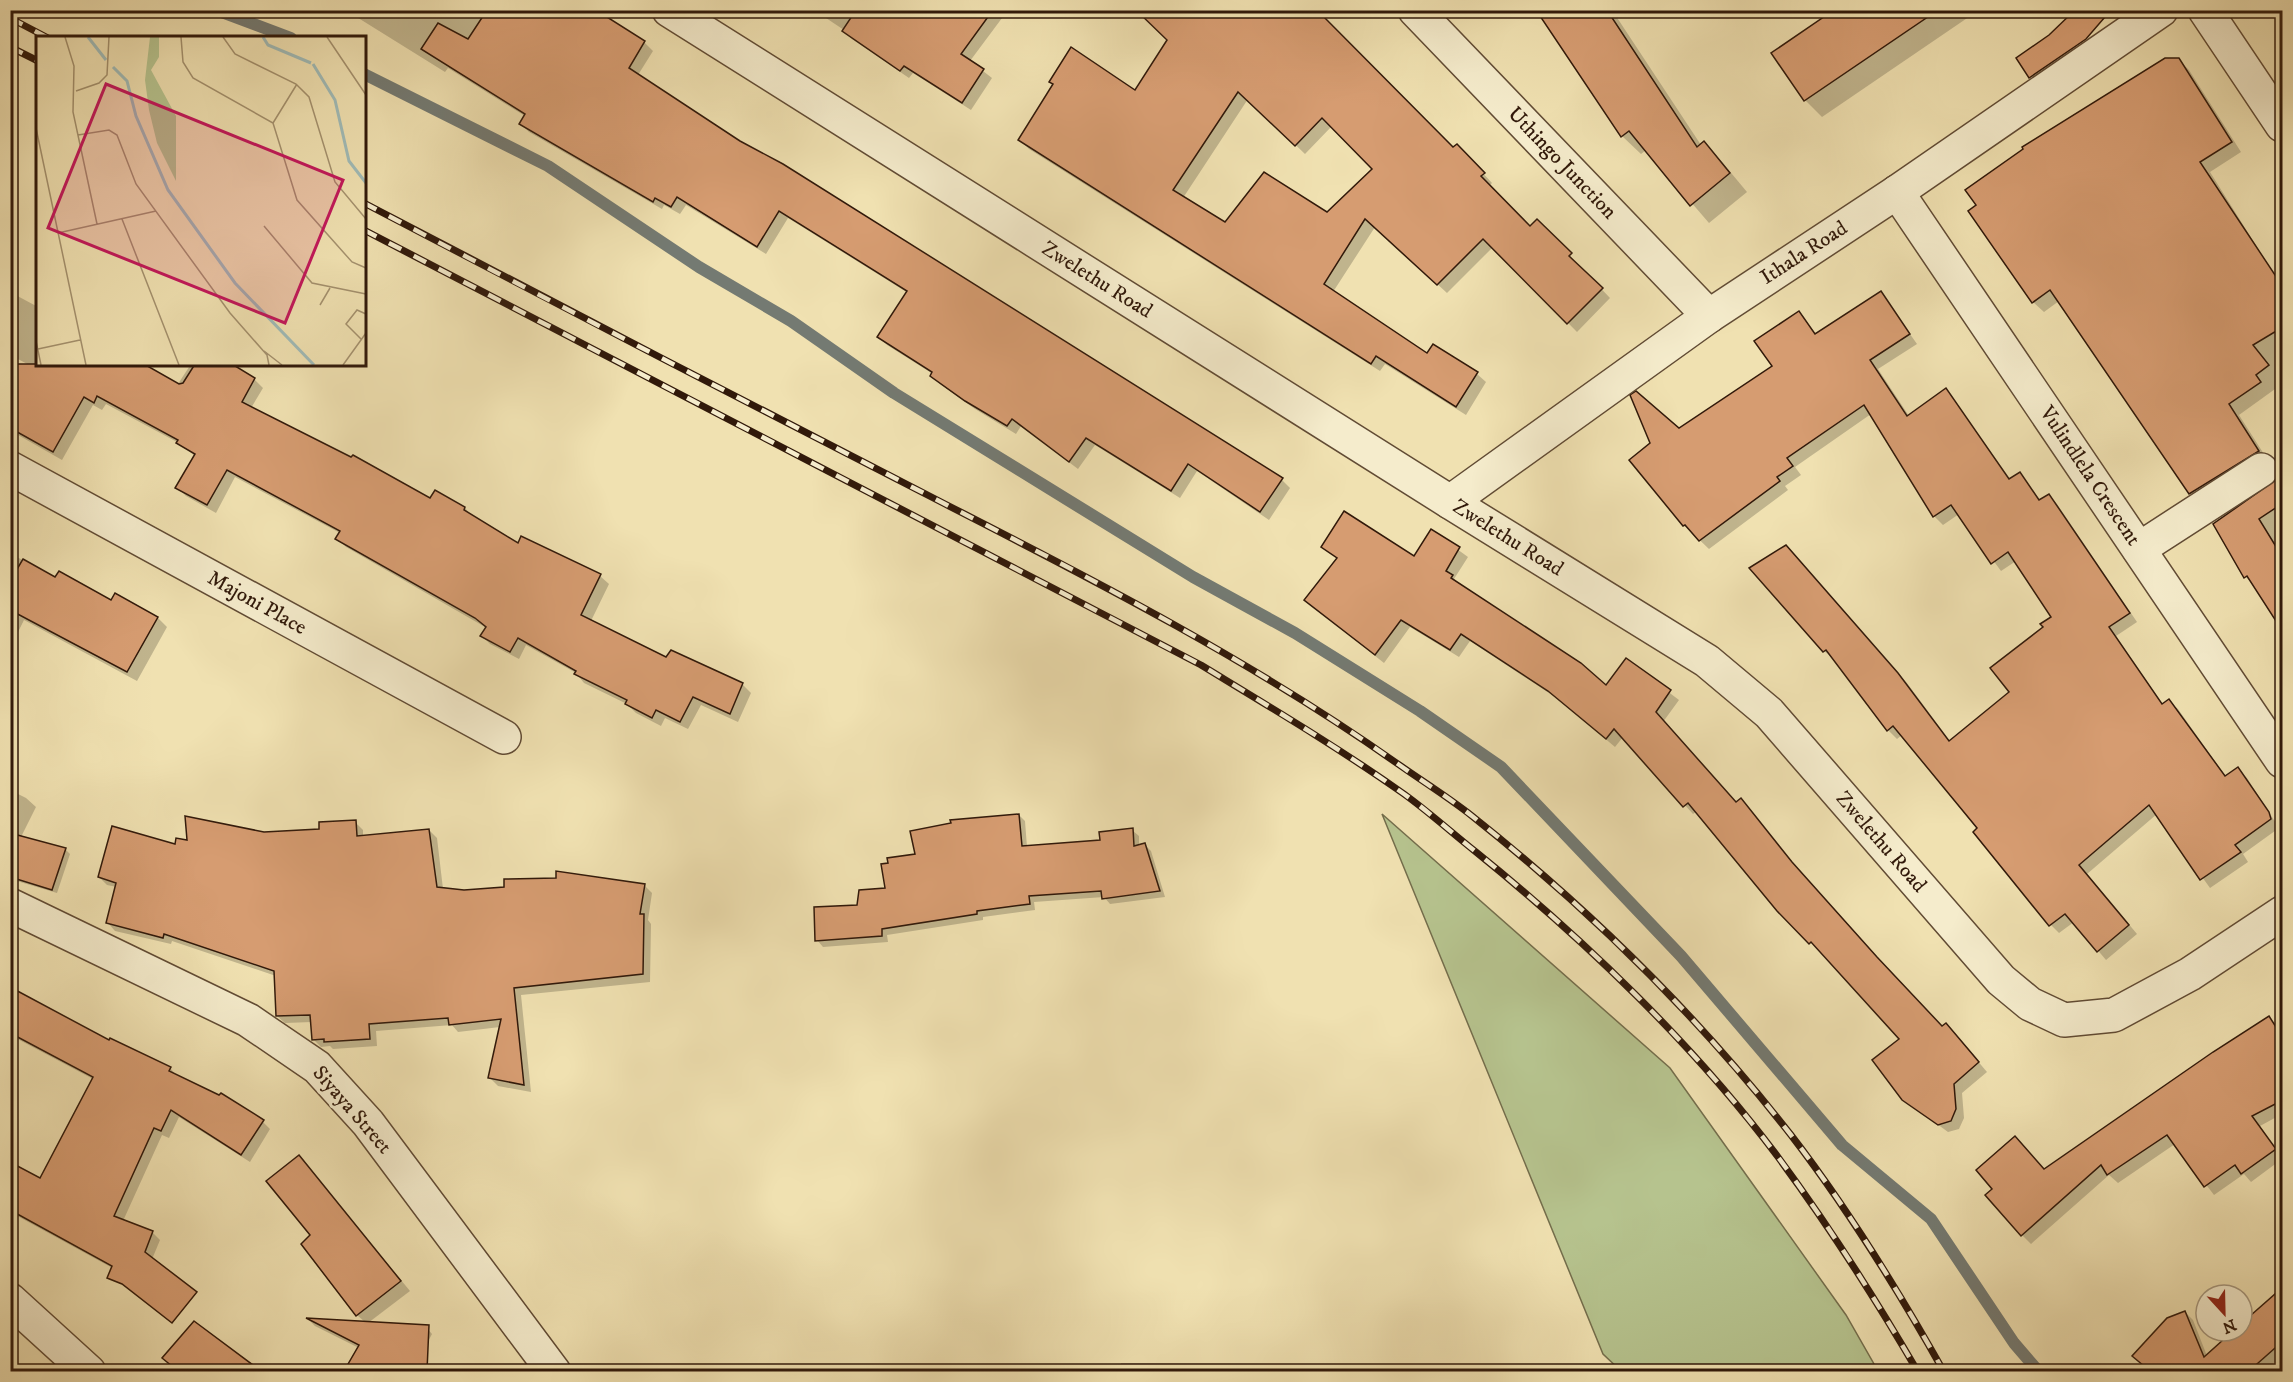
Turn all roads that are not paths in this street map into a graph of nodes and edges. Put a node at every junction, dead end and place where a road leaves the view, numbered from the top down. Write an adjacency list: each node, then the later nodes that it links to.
1 (669, 10): 10 (street, Zwelethu Road)
2 (1415, 10): 7 (street, Uthingo Junction)
3 (2161, 10): 6 (street, Ithala Road)
4 (2205, 10): 5 (street)
5 (2283, 125)
6 (1897, 192): 7 (street, Ithala Road); 11 (street, Vulindlela Crescent)
7 (1708, 316): 10 (street, Ithala Road)
8 (10, 468): 12 (street, Majoni Place)
9 (2261, 470): 11 (street)
10 (1450, 502): 15 (street, Zwelethu Road)
11 (2139, 549): 13 (street, Vulindlela Crescent)
12 (504, 737)
13 (2283, 761)
14 (10, 905): 18 (street, Siyaya Street)
15 (2283, 913)
16 (10, 1300): 17 (street)
17 (88, 1371)
18 (554, 1371)

